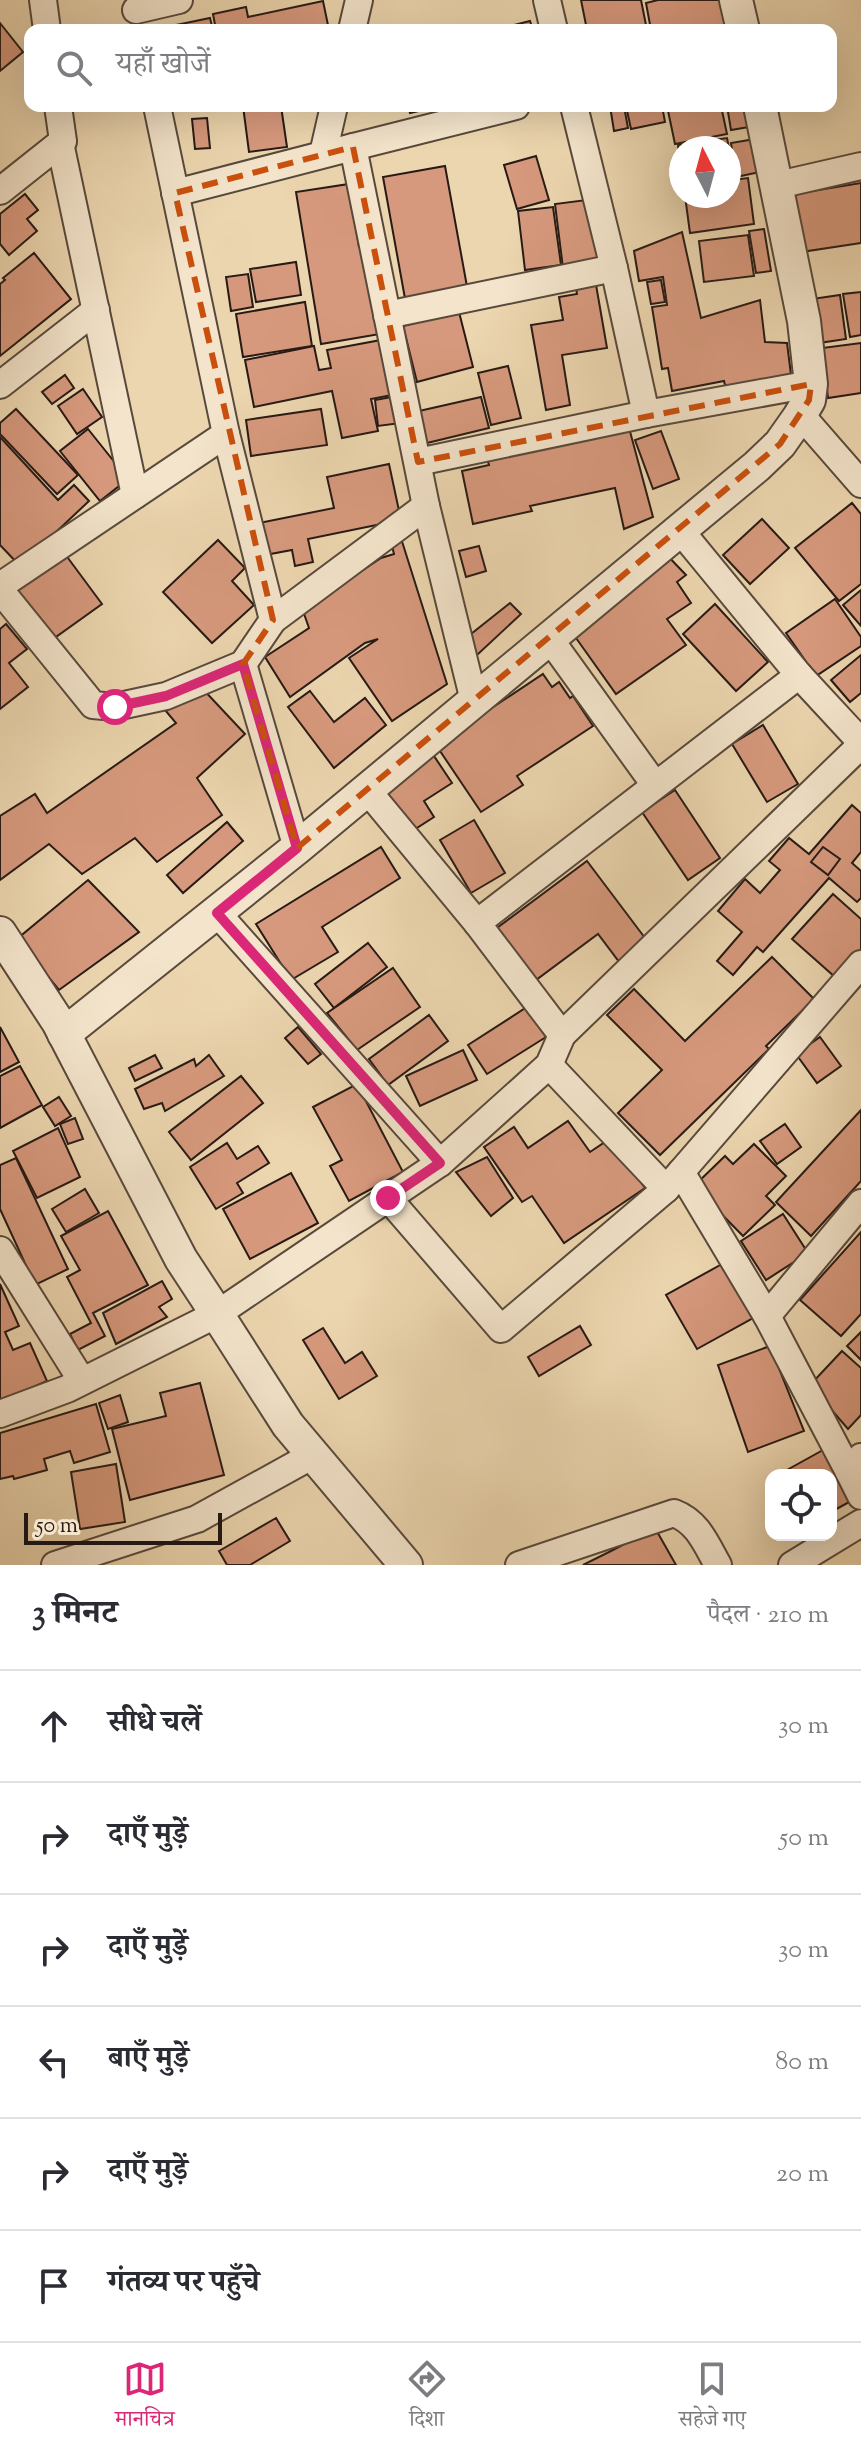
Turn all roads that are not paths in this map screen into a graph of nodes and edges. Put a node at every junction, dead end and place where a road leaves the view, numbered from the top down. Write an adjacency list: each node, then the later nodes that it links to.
1 (43, 0): 7 (street)
2 (179, 0): 6 (street)
3 (359, 0): 8 (street)
4 (547, 0): 9 (street)
5 (736, 0): 10 (street)
6 (137, 13)
7 (46, 24)
8 (353, 24)
9 (553, 24)
10 (742, 24)
11 (59, 112): 17 (street)
12 (158, 112): 23 (street)
13 (333, 112): 19 (street)
14 (492, 112): 18 (street)
15 (575, 112): 24 (street)
16 (761, 112): 21 (street)
17 (60, 143): 22 (street); 25 (street)
18 (353, 147): 19 (street); 26 (street)
19 (323, 154): 23 (street)
20 (861, 166): 21 (street)
21 (778, 185): 27 (street)
22 (0, 191)
23 (175, 193): 31 (street)
24 (614, 268): 26 (street); 29 (street)
25 (96, 310): 28 (street); 34 (street)
26 (387, 315): 32 (street)
27 (811, 384): 29 (street); 30 (street)
28 (0, 385)
29 (646, 414): 32 (street)
30 (800, 414): 33 (street); 36 (street)
31 (226, 434): 34 (street); 38 (street)
32 (418, 462): 35 (street)
33 (861, 484)
34 (135, 495): 37 (street)
35 (426, 506): 38 (street); 42 (street)
36 (679, 529): 39 (street); 41 (street)
37 (0, 588): 40 (street)
38 (273, 620): 40 (street)
39 (549, 638): 42 (street); 44 (street)
40 (243, 664): 46 (street)
41 (799, 675): 43 (street); 44 (street)
42 (474, 701): 45 (street)
43 (857, 757): 53 (street)
44 (655, 785): 48 (street)
45 (367, 790): 46 (street); 48 (street)
46 (297, 848): 47 (street)
47 (217, 913): 52 (street); 55 (street)
48 (477, 923): 53 (street)
49 (0, 933): 51 (street)
50 (861, 964): 56 (street)
51 (10, 969): 52 (street)
52 (64, 1034): 60 (street)
53 (562, 1035): 54 (street)
54 (549, 1065): 55 (street); 56 (street)
55 (440, 1163): 57 (street)
56 (673, 1180): 57 (street); 61 (street)
57 (388, 1198): 60 (street)
58 (861, 1203): 61 (street)
59 (0, 1250): 62 (street)
60 (217, 1314): 62 (street); 64 (street)
61 (767, 1316): 65 (street)
62 (82, 1381): 63 (street)
63 (0, 1414)
64 (313, 1455): 67 (street); 69 (street)
65 (857, 1475)
66 (861, 1523): 72 (street)
67 (117, 1557): 68 (street)
68 (55, 1565)
69 (406, 1565)
70 (519, 1565): 71 (street)
71 (718, 1565)
72 (792, 1565)

